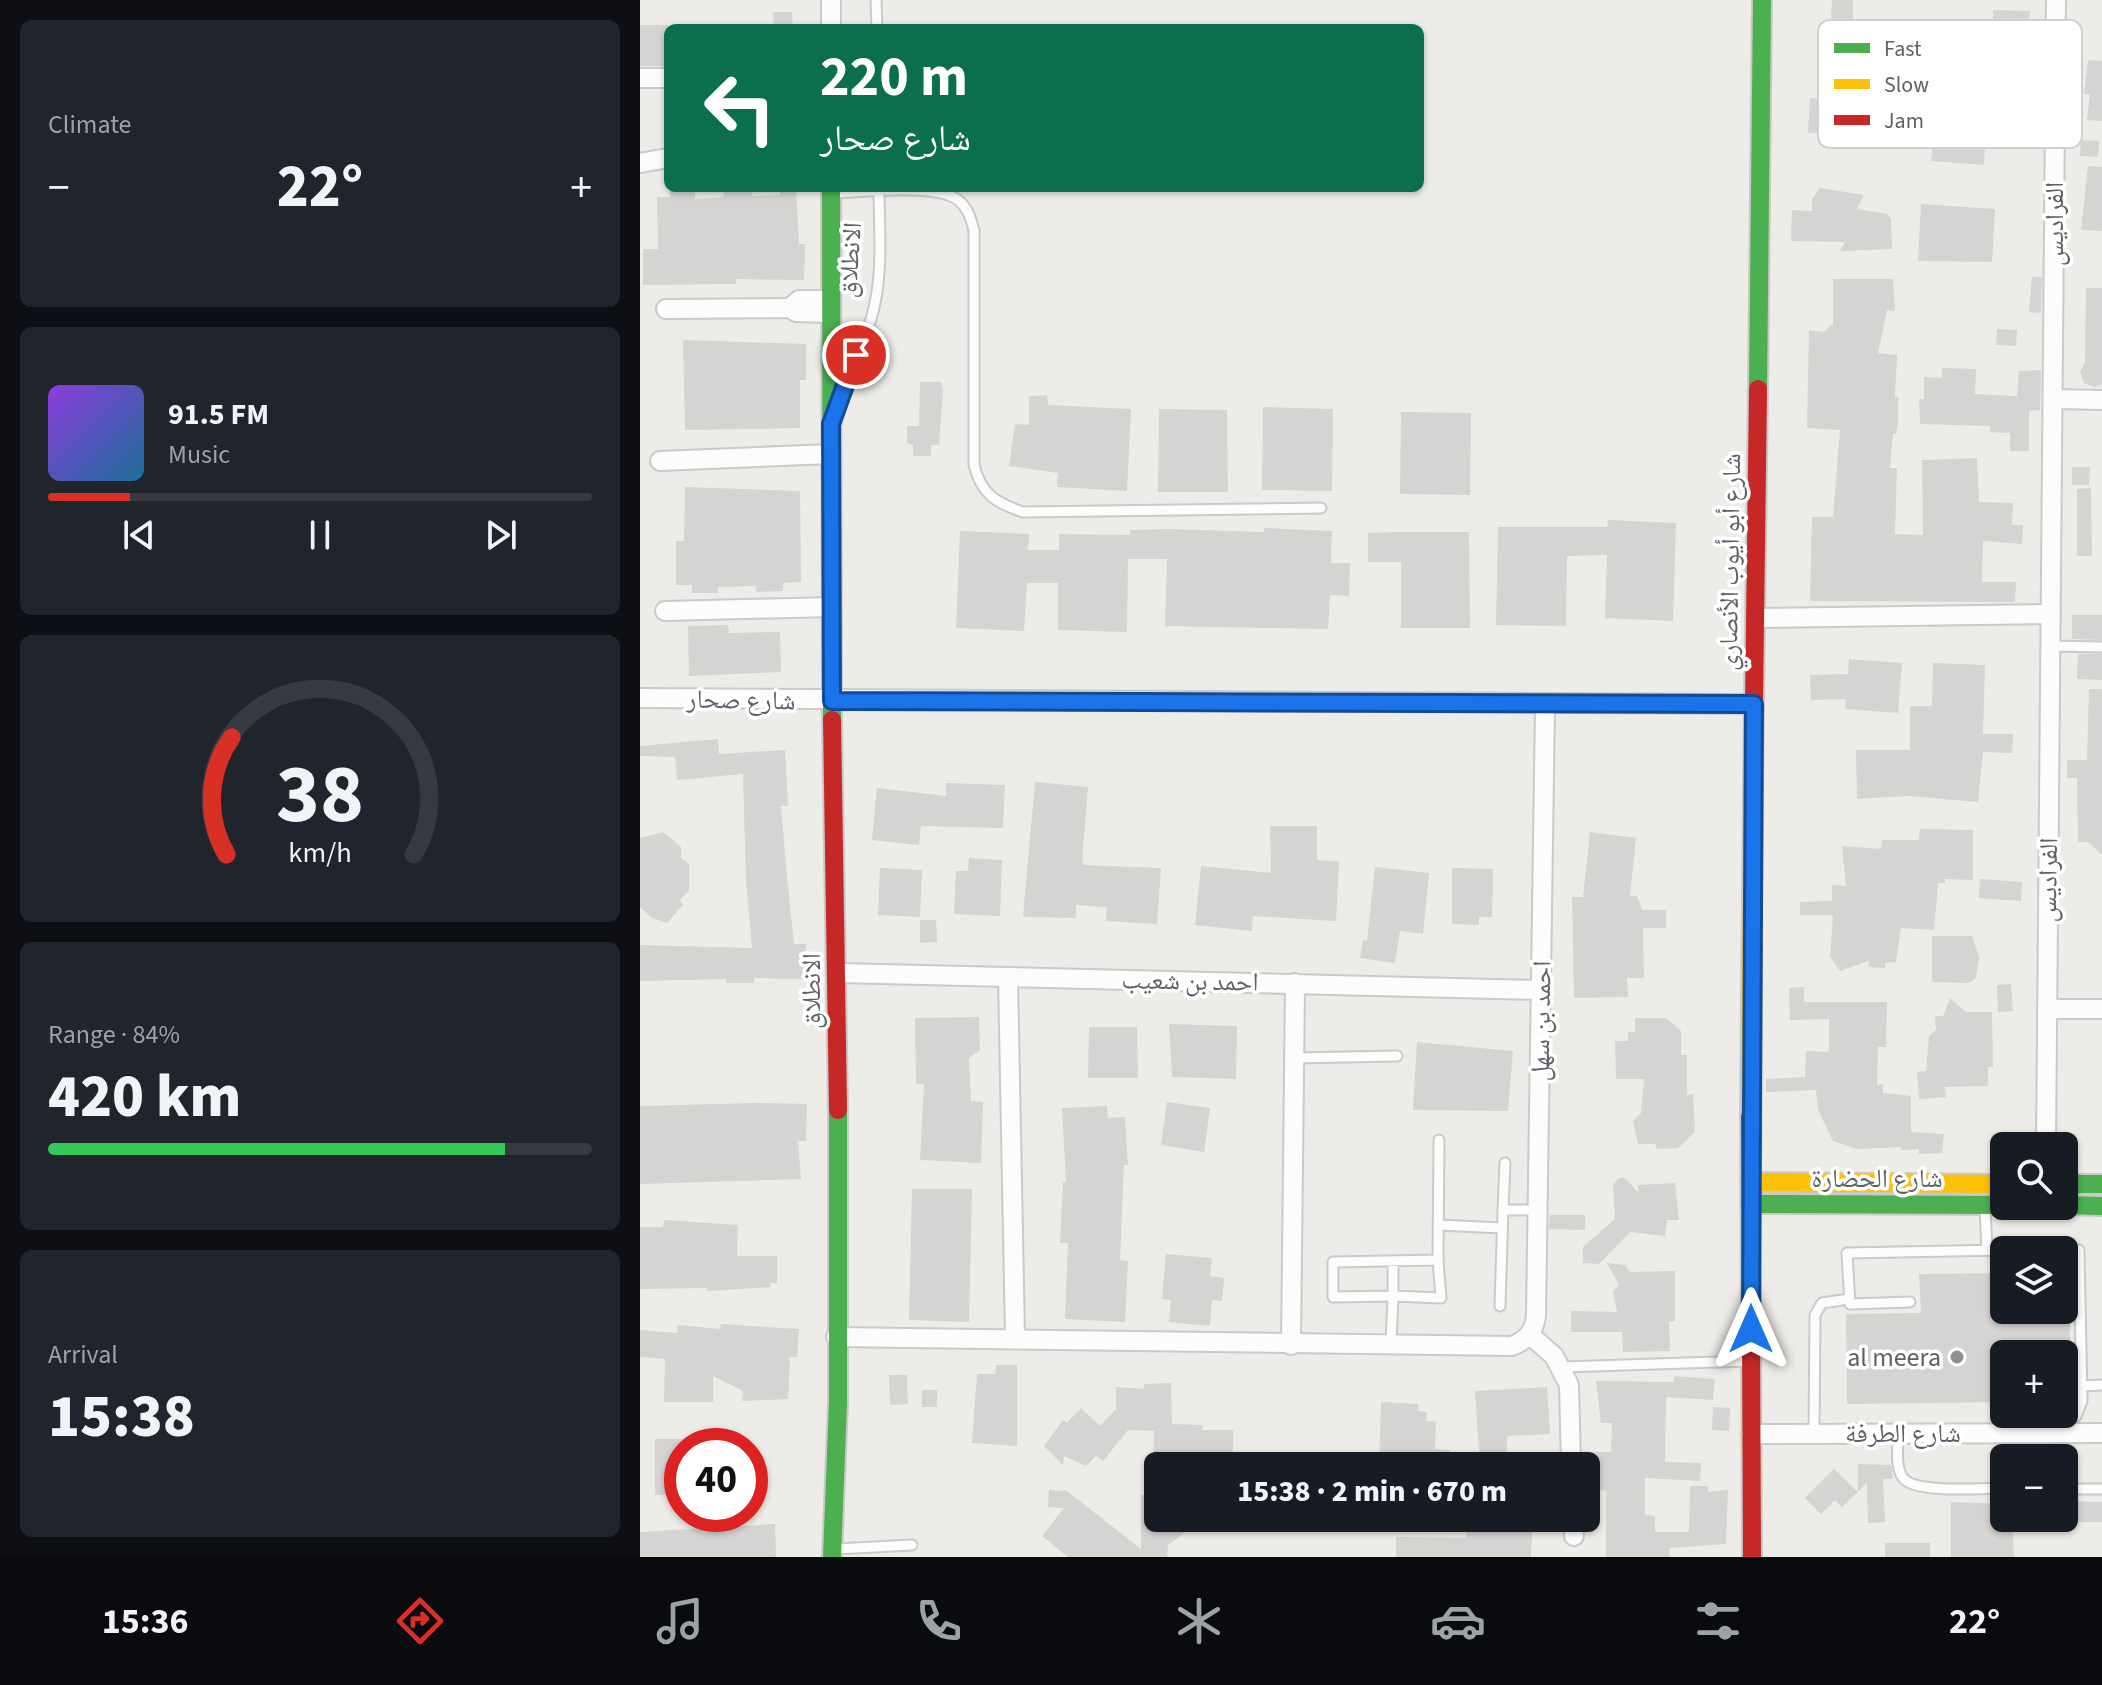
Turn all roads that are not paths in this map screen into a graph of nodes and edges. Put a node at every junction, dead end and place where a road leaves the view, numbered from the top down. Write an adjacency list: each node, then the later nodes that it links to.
1 (831, 0): 6 (street)
2 (876, 0): 7 (lane)
3 (1762, 0): 28 (street, شارع أبو أيوب الأنصاري)
4 (2056, 0): 5 (street, الفراديس)
5 (2056, 20)
6 (831, 24)
7 (877, 24)
8 (640, 78): 9 (street)
9 (664, 78)
10 (2055, 148): 19 (street, الفراديس)
11 (640, 152): 12 (street)
12 (664, 158): 13 (street)
13 (640, 163)
14 (831, 192): 17 (street, الانطلاق)
15 (879, 192): 21 (lane, الانطلاق)
16 (921, 192): 24 (lane)
17 (829, 307): 18 (street); 21 (street, الانطلاق)
18 (666, 309)
19 (2053, 399): 20 (street); 27 (street, الفراديس)
20 (2102, 400)
21 (831, 424): 22 (street, الانطلاق)
22 (831, 454): 23 (street); 25 (street, الانطلاق)
23 (660, 461)
24 (1321, 508)
25 (831, 607): 26 (street); 32 (street, الانطلاق)
26 (665, 611)
27 (2051, 614): 28 (street); 29 (street, الفراديس)
28 (1756, 618): 33 (street, شارع أبو أيوب الأنصاري)
29 (2051, 646): 30 (lane); 39 (street, الفراديس)
30 (2102, 647)
31 (640, 698): 32 (street, شارع صحار)
32 (832, 701): 34 (street, شارع صحار); 35 (street, الانطلاق)
33 (1754, 704): 34 (street, شارع صحار); 46 (street, شارع أبو أيوب الأنصاري)
34 (1545, 706): 38 (street, احمد بن سهل)
35 (838, 973): 36 (street, احمد بن شعيب); 68 (street, الانطلاق)
36 (1008, 977): 37 (street, احمد بن شعيب); 69 (street)
37 (1295, 983): 38 (street, احمد بن شعيب); 42 (street)
38 (1541, 990): 55 (street, احمد بن سهل)
39 (2047, 1009): 40 (street); 43 (street, الفراديس)
40 (2102, 1009)
41 (1397, 1056): 42 (lane)
42 (1294, 1058): 71 (street)
43 (2046, 1132)
44 (1439, 1140): 57 (lane)
45 (1505, 1163): 54 (lane)
46 (1750, 1182): 47 (street, شارع الحضارة); 50 (street, شارع أبو أيوب الأنصاري)
47 (1990, 1184)
48 (2078, 1184): 49 (street)
49 (2102, 1184)
50 (1750, 1204): 51 (street, شارع الحضارة); 72 (street, شارع أبو أيوب الأنصاري)
51 (1990, 1204)
52 (2078, 1205): 53 (street)
53 (2102, 1206)
54 (1503, 1210): 55 (lane); 58 (lane)
55 (1538, 1210): 67 (street, احمد بن سهل)
56 (1992, 1220): 59 (lane)
57 (1438, 1225): 58 (lane); 61 (lane)
58 (1502, 1228): 66 (lane)
59 (1987, 1250): 64 (lane)
60 (2078, 1250): 75 (lane)
61 (1438, 1260): 62 (lane); 63 (lane)
62 (1393, 1261): 63 (lane); 63 (lane)
63 (1393, 1296): 70 (lane)
64 (1849, 1299): 65 (lane); 79 (lane)
65 (1910, 1302)
66 (1500, 1306)
67 (1530, 1335): 70 (street); 73 (street)
68 (836, 1337): 69 (street); 86 (street, الانطلاق)
69 (1015, 1337): 71 (street)
70 (1391, 1344): 71 (street)
71 (1291, 1345)
72 (1751, 1360): 73 (lane); 78 (street, شارع أبو أيوب الأنصاري)
73 (1562, 1367): 81 (street)
74 (2102, 1385): 75 (lane)
75 (2081, 1386): 80 (lane)
76 (1898, 1433): 79 (street, شارع الطرفة); 80 (street, شارع الطرفة); 82 (lane)
77 (2102, 1433): 80 (street, شارع الطرفة)
78 (1751, 1434): 79 (street, شارع الطرفة); 87 (street, شارع أبو أيوب الأنصاري)
79 (1814, 1434)
80 (2051, 1434)
81 (1571, 1452)
82 (1990, 1488)
83 (2078, 1489): 84 (lane)
84 (2102, 1489)
85 (912, 1545): 86 (lane)
86 (832, 1553)
87 (1752, 1557)

